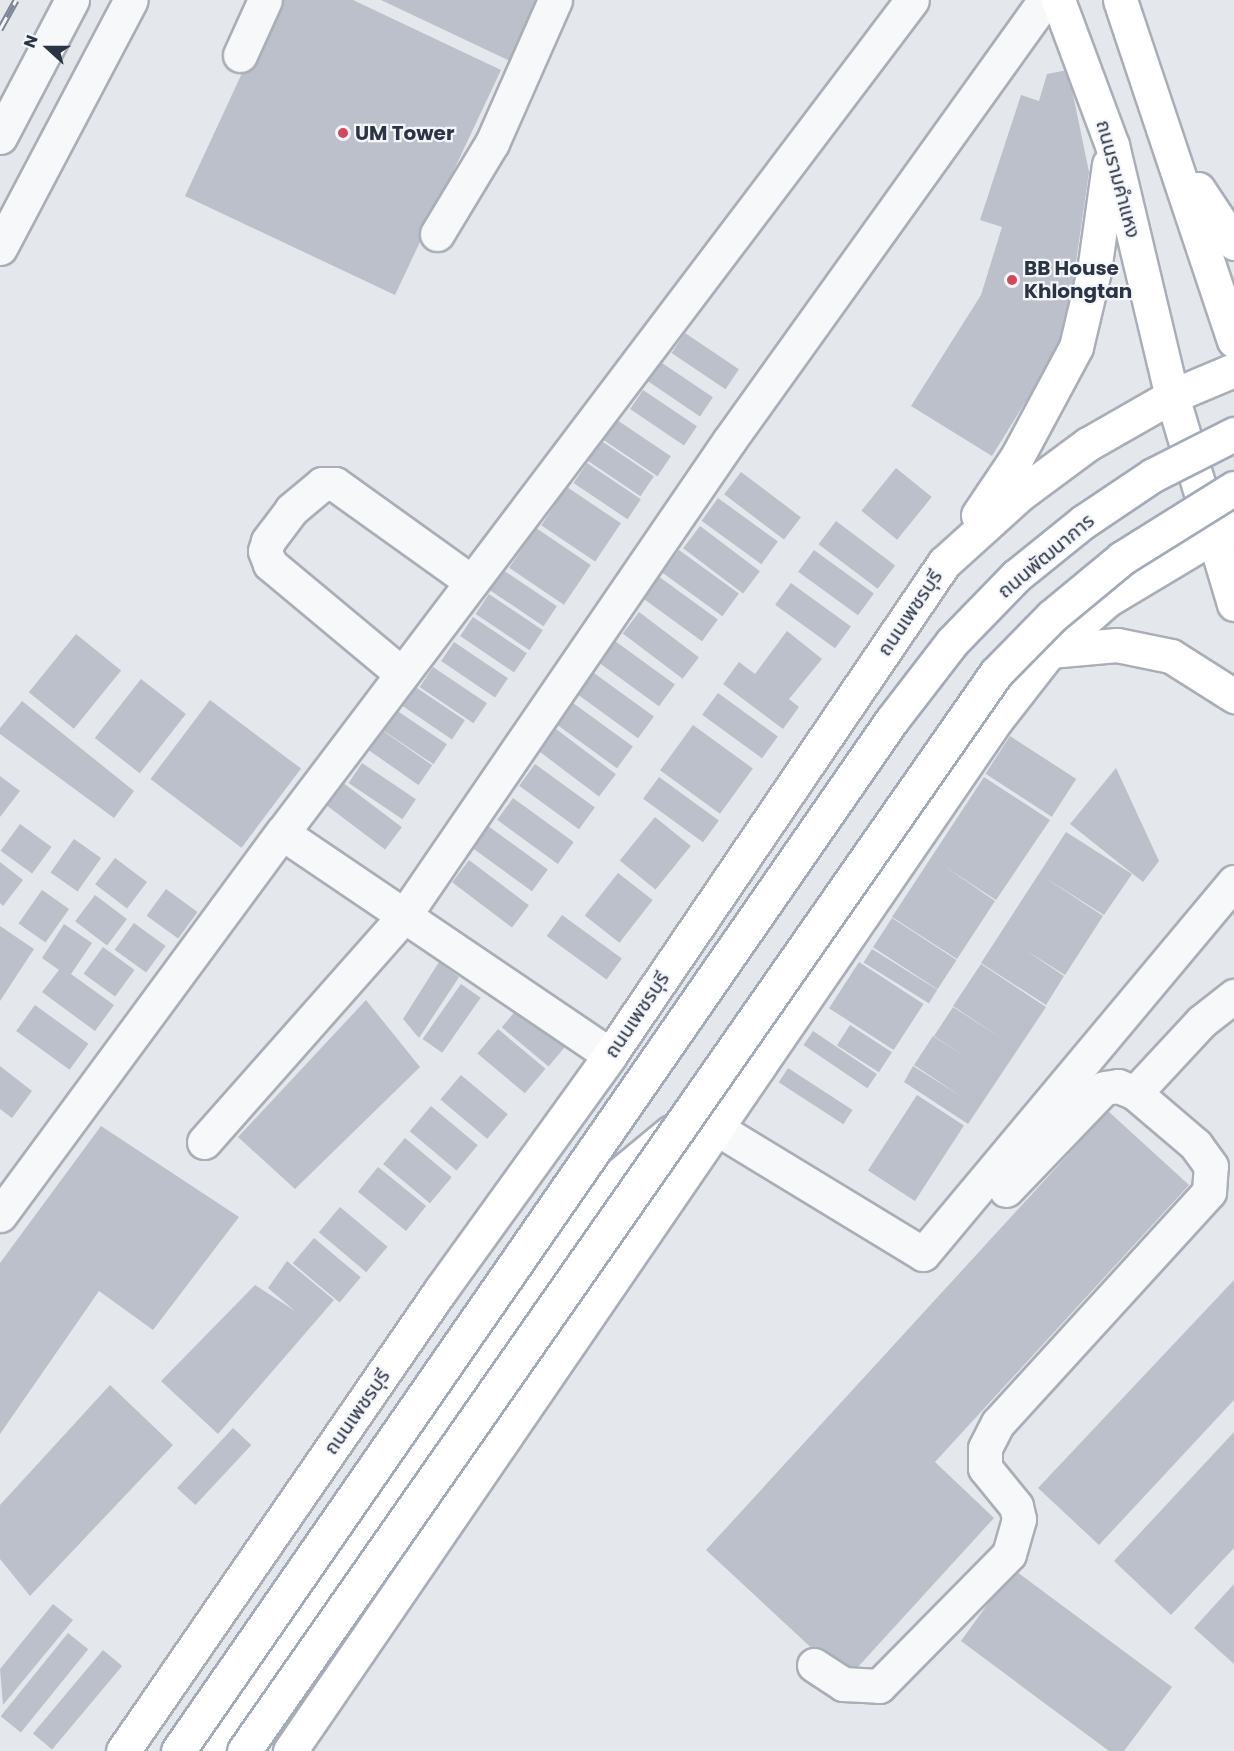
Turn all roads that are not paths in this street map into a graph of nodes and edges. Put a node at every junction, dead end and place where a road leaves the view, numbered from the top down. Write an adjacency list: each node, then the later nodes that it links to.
1 (72, 0): 11 (street)
2 (130, 0): 15 (street)
3 (265, 0): 9 (street)
4 (555, 0): 13 (street)
5 (912, 0): 23 (street)
6 (1045, 0): 31 (street)
7 (1058, 0): 12 (main road, ถนนรามคำแหง)
8 (1120, 0): 10 (main road)
9 (240, 55)
10 (1163, 128): 14 (main road); 16 (main road)
11 (0, 137)
12 (1112, 145): 18 (main road, ถนนรามคำแหง); 22 (main road)
13 (437, 234)
14 (1234, 243)
15 (0, 248)
16 (1234, 340)
17 (1234, 370): 18 (main road, ถนนเพชรบุรี)
18 (1172, 396): 21 (main road, ถนนรามคำแหง); 22 (main road, ถนนเพชรบุรี)
19 (1234, 434): 28 (main road, ถนนพัฒนาการ, bridge)
20 (1234, 488): 45 (main road, bridge)
21 (1224, 529): 24 (main road, ถนนรามคำแหง); 25 (main road)
22 (944, 563): 34 (main road, ถนนเพชรบุรี)
23 (472, 582): 26 (street); 26 (street)
24 (1234, 604)
25 (1050, 651): 27 (main road); 33 (main road)
26 (402, 674): 29 (street)
27 (1234, 696)
28 (892, 720): 43 (main road, ถนนเพชรบุรี, bridge)
29 (282, 833): 31 (street); 40 (street)
30 (1234, 882): 36 (street)
31 (404, 916): 34 (street); 37 (street)
32 (1234, 996): 35 (street)
33 (767, 1052): 36 (main road); 38 (main road)
34 (610, 1055): 38 (main road); 42 (main road, ถนนเพชรบุรี)
35 (1136, 1093): 39 (street); 41 (street)
36 (716, 1128): 46 (main road)
37 (204, 1142)
38 (601, 1190): 44 (main road)
39 (1006, 1190)
40 (0, 1215)
41 (814, 1665)
42 (123, 1751)
43 (178, 1751)
44 (210, 1751)
45 (244, 1751)
46 (290, 1751)

